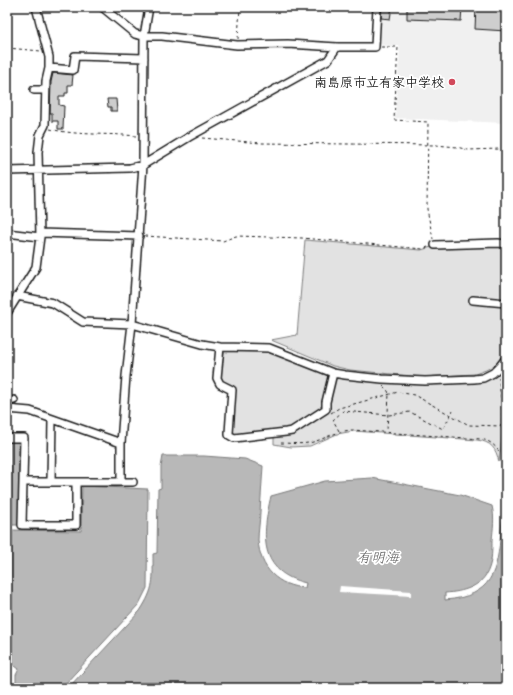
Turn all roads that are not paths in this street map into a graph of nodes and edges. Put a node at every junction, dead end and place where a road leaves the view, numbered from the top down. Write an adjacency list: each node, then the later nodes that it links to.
1 (36, 7): 8 (street)
2 (102, 7): 5 (street)
3 (149, 7): 5 (street)
4 (377, 7): 6 (street)
5 (144, 36): 6 (street); 7 (street)
6 (337, 47): 11 (street)
7 (144, 58): 8 (street); 11 (street)
8 (49, 68): 10 (street)
9 (34, 90): 10 (street)
10 (45, 90): 13 (street)
11 (143, 165): 13 (street); 16 (street)
12 (7, 171): 13 (street)
13 (39, 171): 15 (street)
14 (7, 234): 15 (street)
15 (40, 235): 16 (street); 19 (street)
16 (138, 236): 24 (street)
17 (506, 244): 18 (street)
18 (435, 245)
19 (17, 296): 22 (street); 24 (street)
20 (474, 300): 21 (street)
21 (506, 303)
22 (9, 304): 23 (street)
23 (7, 313)
24 (132, 324): 25 (street); 31 (street)
25 (220, 347): 27 (street); 27 (street)
26 (506, 358): 27 (street)
27 (333, 373)
28 (7, 409): 29 (street)
29 (52, 419): 31 (street); 32 (street)
30 (7, 438): 33 (street)
31 (121, 443): 35 (street)
32 (51, 481): 33 (street); 34 (street)
33 (24, 482): 34 (street)
34 (76, 482): 35 (street)
35 (120, 482): 36 (street)
36 (132, 482)

